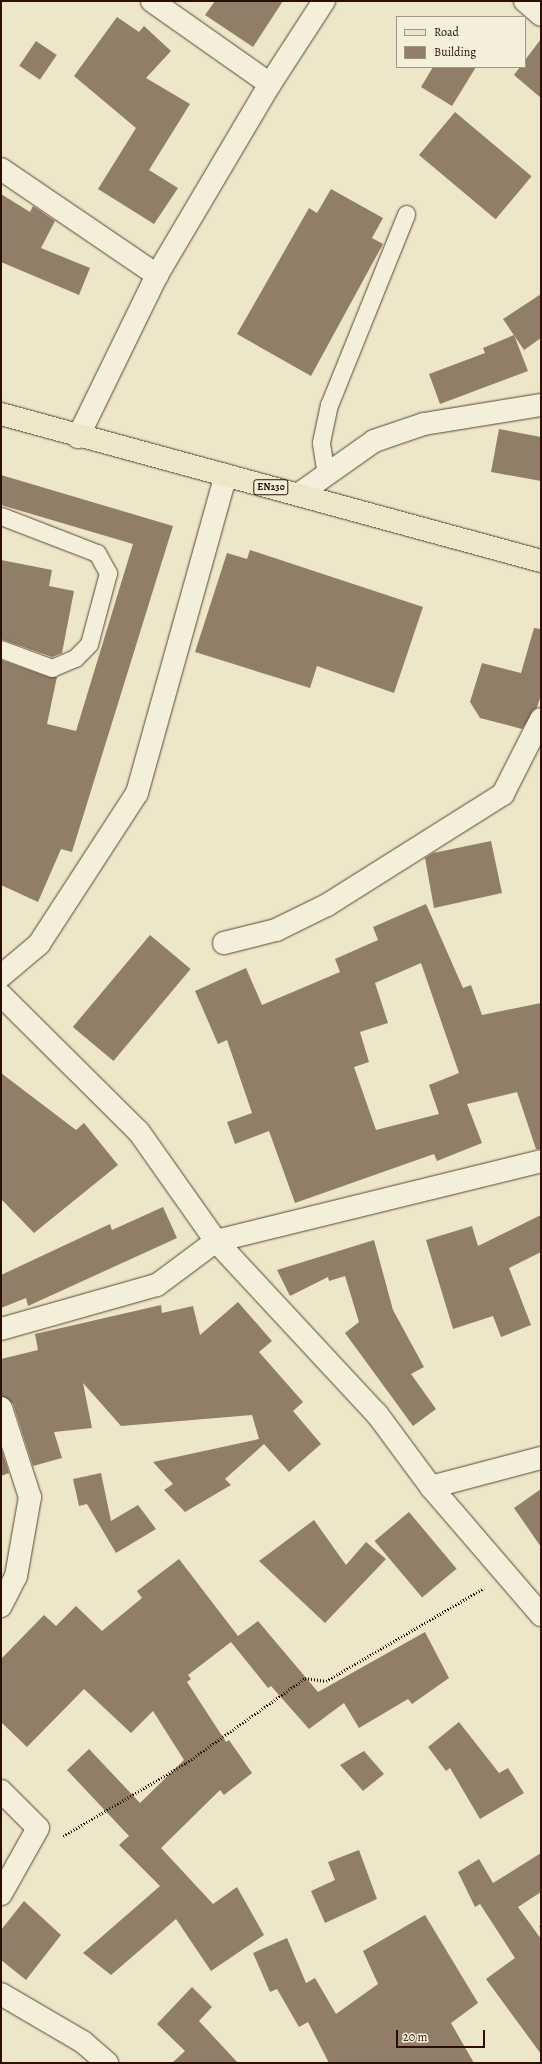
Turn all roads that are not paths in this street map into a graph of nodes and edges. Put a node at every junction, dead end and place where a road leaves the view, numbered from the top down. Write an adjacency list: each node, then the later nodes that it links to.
1 (152, 1): 5 (street)
2 (324, 1): 5 (street)
3 (525, 1): 4 (street)
4 (541, 15)
5 (270, 84): 8 (street)
6 (1, 169): 8 (street)
7 (406, 214): 13 (lane)
8 (157, 275): 11 (street)
9 (541, 405): 13 (street)
10 (1, 414): 11 (main road, EN230)
11 (78, 437): 12 (main road, EN230)
12 (226, 475): 14 (main road, EN230); 20 (street)
13 (326, 475): 14 (street)
14 (299, 494): 16 (main road, EN230)
15 (1, 516): 17 (lane)
16 (541, 561)
17 (1, 649)
18 (541, 719): 19 (street)
19 (224, 943)
20 (1, 976)
21 (1, 995): 23 (street)
22 (541, 1161): 23 (street)
23 (216, 1241): 24 (street); 27 (street)
24 (1, 1329)
25 (1, 1408): 28 (street)
26 (541, 1458): 27 (street)
27 (431, 1487): 29 (street)
28 (1, 1606)
29 (541, 1615)
30 (1, 1791): 31 (street)
31 (1, 1894)
32 (1, 1994): 33 (street)
33 (107, 2063)

